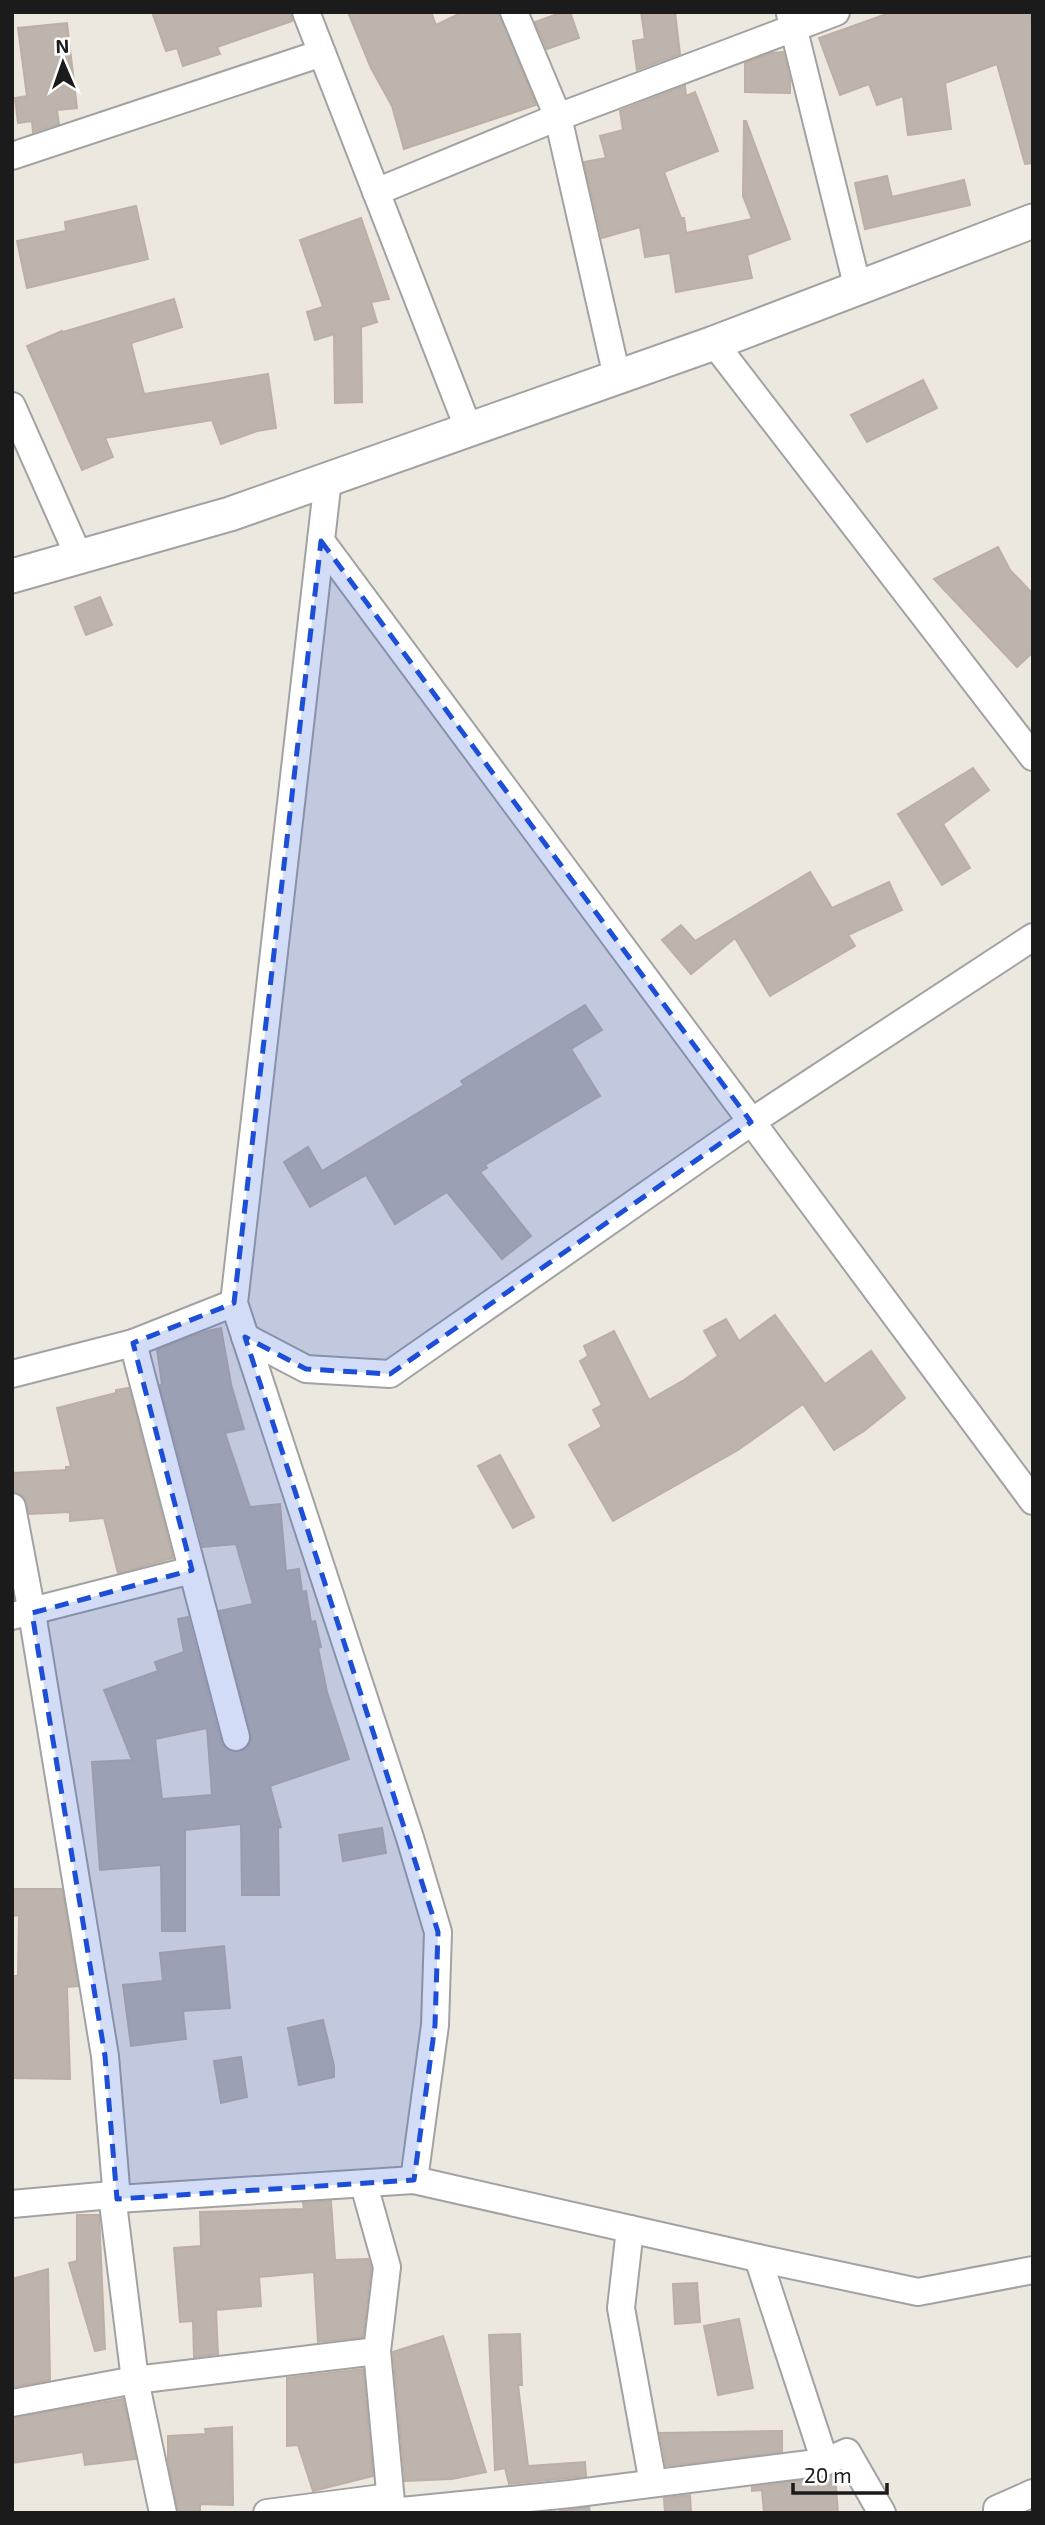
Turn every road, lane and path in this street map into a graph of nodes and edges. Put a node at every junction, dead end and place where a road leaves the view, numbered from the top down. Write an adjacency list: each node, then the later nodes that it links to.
1 (306, 12): 5 (street)
2 (514, 12): 6 (street)
3 (836, 12): 4 (street)
4 (792, 20): 6 (street); 10 (street)
5 (322, 53): 7 (street); 8 (street)
6 (558, 117): 8 (street); 12 (street)
7 (12, 156)
8 (376, 192): 14 (street)
9 (1033, 221): 10 (street)
10 (858, 289): 11 (street)
11 (713, 343): 12 (street); 19 (street)
12 (617, 377): 14 (street)
13 (12, 406): 17 (street)
14 (469, 430): 15 (street)
15 (328, 480): 16 (street); 17 (street)
16 (321, 541): 21 (street); 22 (street)
17 (79, 557): 18 (street)
18 (12, 576)
19 (1033, 757)
20 (1033, 937): 21 (street)
21 (751, 1122): 23 (street); 26 (street)
22 (234, 1303): 23 (street); 24 (street)
23 (245, 1338): 31 (street)
24 (133, 1343): 25 (street); 28 (street)
25 (12, 1374)
26 (1033, 1502)
27 (12, 1507): 29 (street)
28 (192, 1570): 29 (street); 30 (street)
29 (22, 1614): 33 (street)
30 (236, 1737)
31 (414, 2180): 32 (street); 35 (street)
32 (364, 2185): 33 (street); 38 (street)
33 (114, 2197): 34 (street); 39 (street)
34 (12, 2204)
35 (630, 2229): 36 (street); 42 (street)
36 (758, 2258): 37 (street); 41 (street)
37 (1033, 2270)
38 (377, 2351): 39 (street); 44 (street)
39 (135, 2380): 40 (street); 45 (street)
40 (12, 2403)
41 (825, 2462): 42 (street); 47 (street)
42 (653, 2483): 44 (street)
43 (1033, 2493): 48 (street)
44 (391, 2507): 46 (street)
45 (163, 2513)
46 (267, 2513)
47 (882, 2513)
48 (997, 2513)

